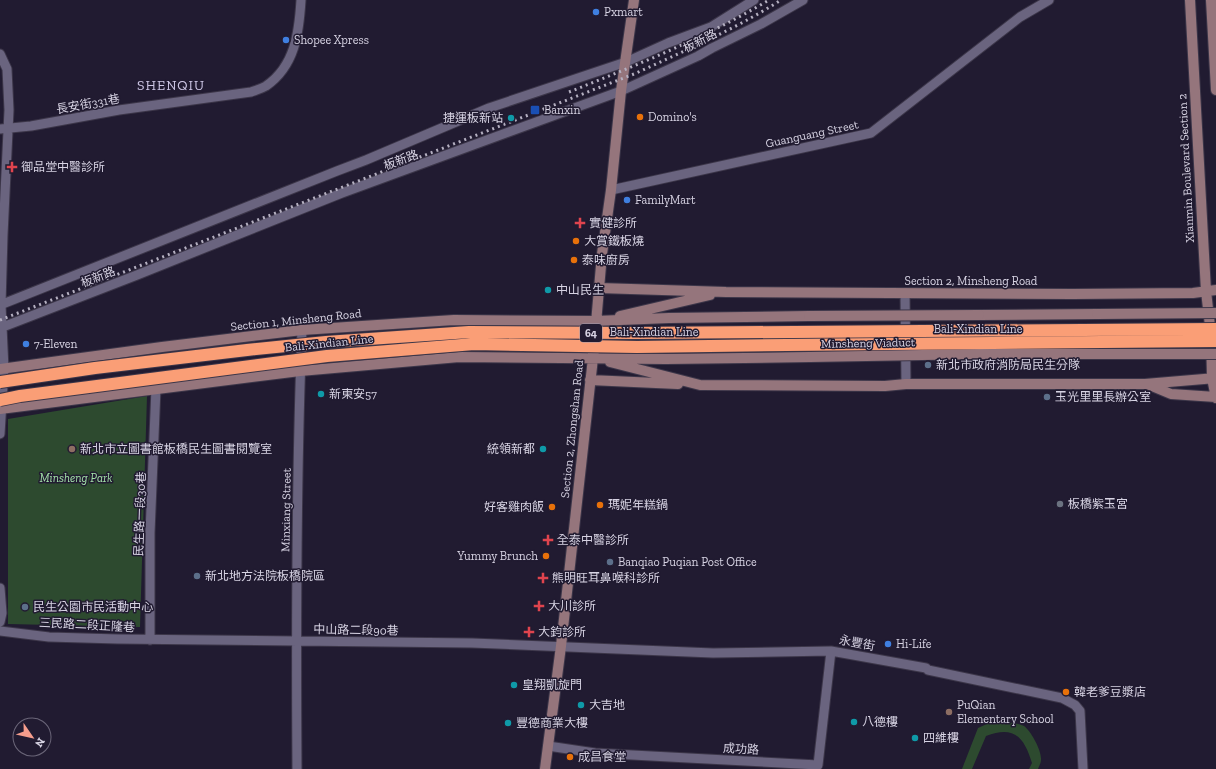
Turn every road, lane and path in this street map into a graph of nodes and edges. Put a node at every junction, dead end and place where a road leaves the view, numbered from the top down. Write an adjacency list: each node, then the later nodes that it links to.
1 (301, 0): 13 (street, 長安街331巷)
2 (634, 0): 9 (main road, Section 2, Zhongshan Road)
3 (754, 0): 9 (street, 板新路)
4 (803, 0): 12 (street, 板新路)
5 (1048, 0): 14 (street, Guanguang Street)
6 (1190, 0): 16 (main road, Xianmin Boulevard Section 2)
7 (1211, 0): 10 (main road)
8 (0, 54): 13 (street)
9 (626, 62): 12 (main road, Section 2, Zhongshan Road); 19 (street, 板新路)
10 (1216, 82): 11 (main road)
11 (1216, 90)
12 (621, 91): 14 (main road, Section 2, Zhongshan Road); 23 (street, 板新路)
13 (4, 128): 19 (street)
14 (611, 190): 15 (main road, Section 2, Zhongshan Road)
15 (599, 288): 17 (main road, Section 2, Minsheng Road); 21 (main road, Section 2, Zhongshan Road)
16 (1211, 290): 18 (main road, Section 2, Minsheng Road); 26 (main road, Xianmin Boulevard Section 2)
17 (726, 292): 18 (main road, Section 2, Minsheng Road); 21 (main road, Section 2, Minsheng Road)
18 (906, 293): 36 (street)
19 (1, 305): 23 (street)
20 (1216, 313): 21 (main road, bridge)
21 (596, 321): 25 (main road, Section 1, Minsheng Road); 30 (main road, Section 2, Zhongshan Road)
22 (1216, 322): 24 (highway, bridge)
23 (1, 327): 31 (street)
24 (1185, 329): 26 (highway, Bali-Xindian Line / 64, bridge); 35 (highway, Bali-Xindian Line / 64, bridge)
25 (302, 330): 31 (main road, Section 1, Minsheng Road); 32 (street, Minxiang Street)
26 (1214, 335): 27 (highway, Bali-Xindian Line / 64, bridge); 33 (main road, Xianmin Boulevard Section 2)
27 (1178, 342): 28 (highway, bridge); 41 (highway, Bali-Xindian Line / 64, bridge)
28 (1216, 348)
29 (1216, 354): 30 (main road, Minsheng Viaduct, bridge)
30 (593, 358): 32 (main road); 34 (main road, Section 2, Zhongshan Road); 38 (main road)
31 (2, 369): 41 (street)
32 (300, 371): 39 (main road); 47 (street, Minxiang Street)
33 (1214, 378): 37 (main road); 40 (main road, Xianmin Boulevard Section 2)
34 (590, 380): 38 (main road); 48 (main road, Section 2, Zhongshan Road)
35 (0, 382)
36 (906, 384): 37 (main road); 38 (main road)
37 (1145, 384): 40 (main road)
38 (700, 385)
39 (156, 388): 41 (main road); 46 (street, 民生路一段30巷)
40 (1216, 397)
41 (1, 406): 42 (street)
42 (0, 434)
43 (0, 588): 44 (street)
44 (0, 622)
45 (0, 631): 46 (street, 三民路二段正隆巷)
46 (150, 640): 47 (street, 中山路二段90巷)
47 (296, 641): 48 (street, 中山路二段90巷); 51 (street, Minxiang Street)
48 (562, 646): 49 (street, 永豐街); 50 (main road, Section 2, Zhongshan Road)
49 (831, 651): 50 (street, 成功路); 53 (street, 永豐街)
50 (548, 746): 52 (main road, Section 2, Zhongshan Road)
51 (296, 769)
52 (545, 769)
53 (1083, 769)

